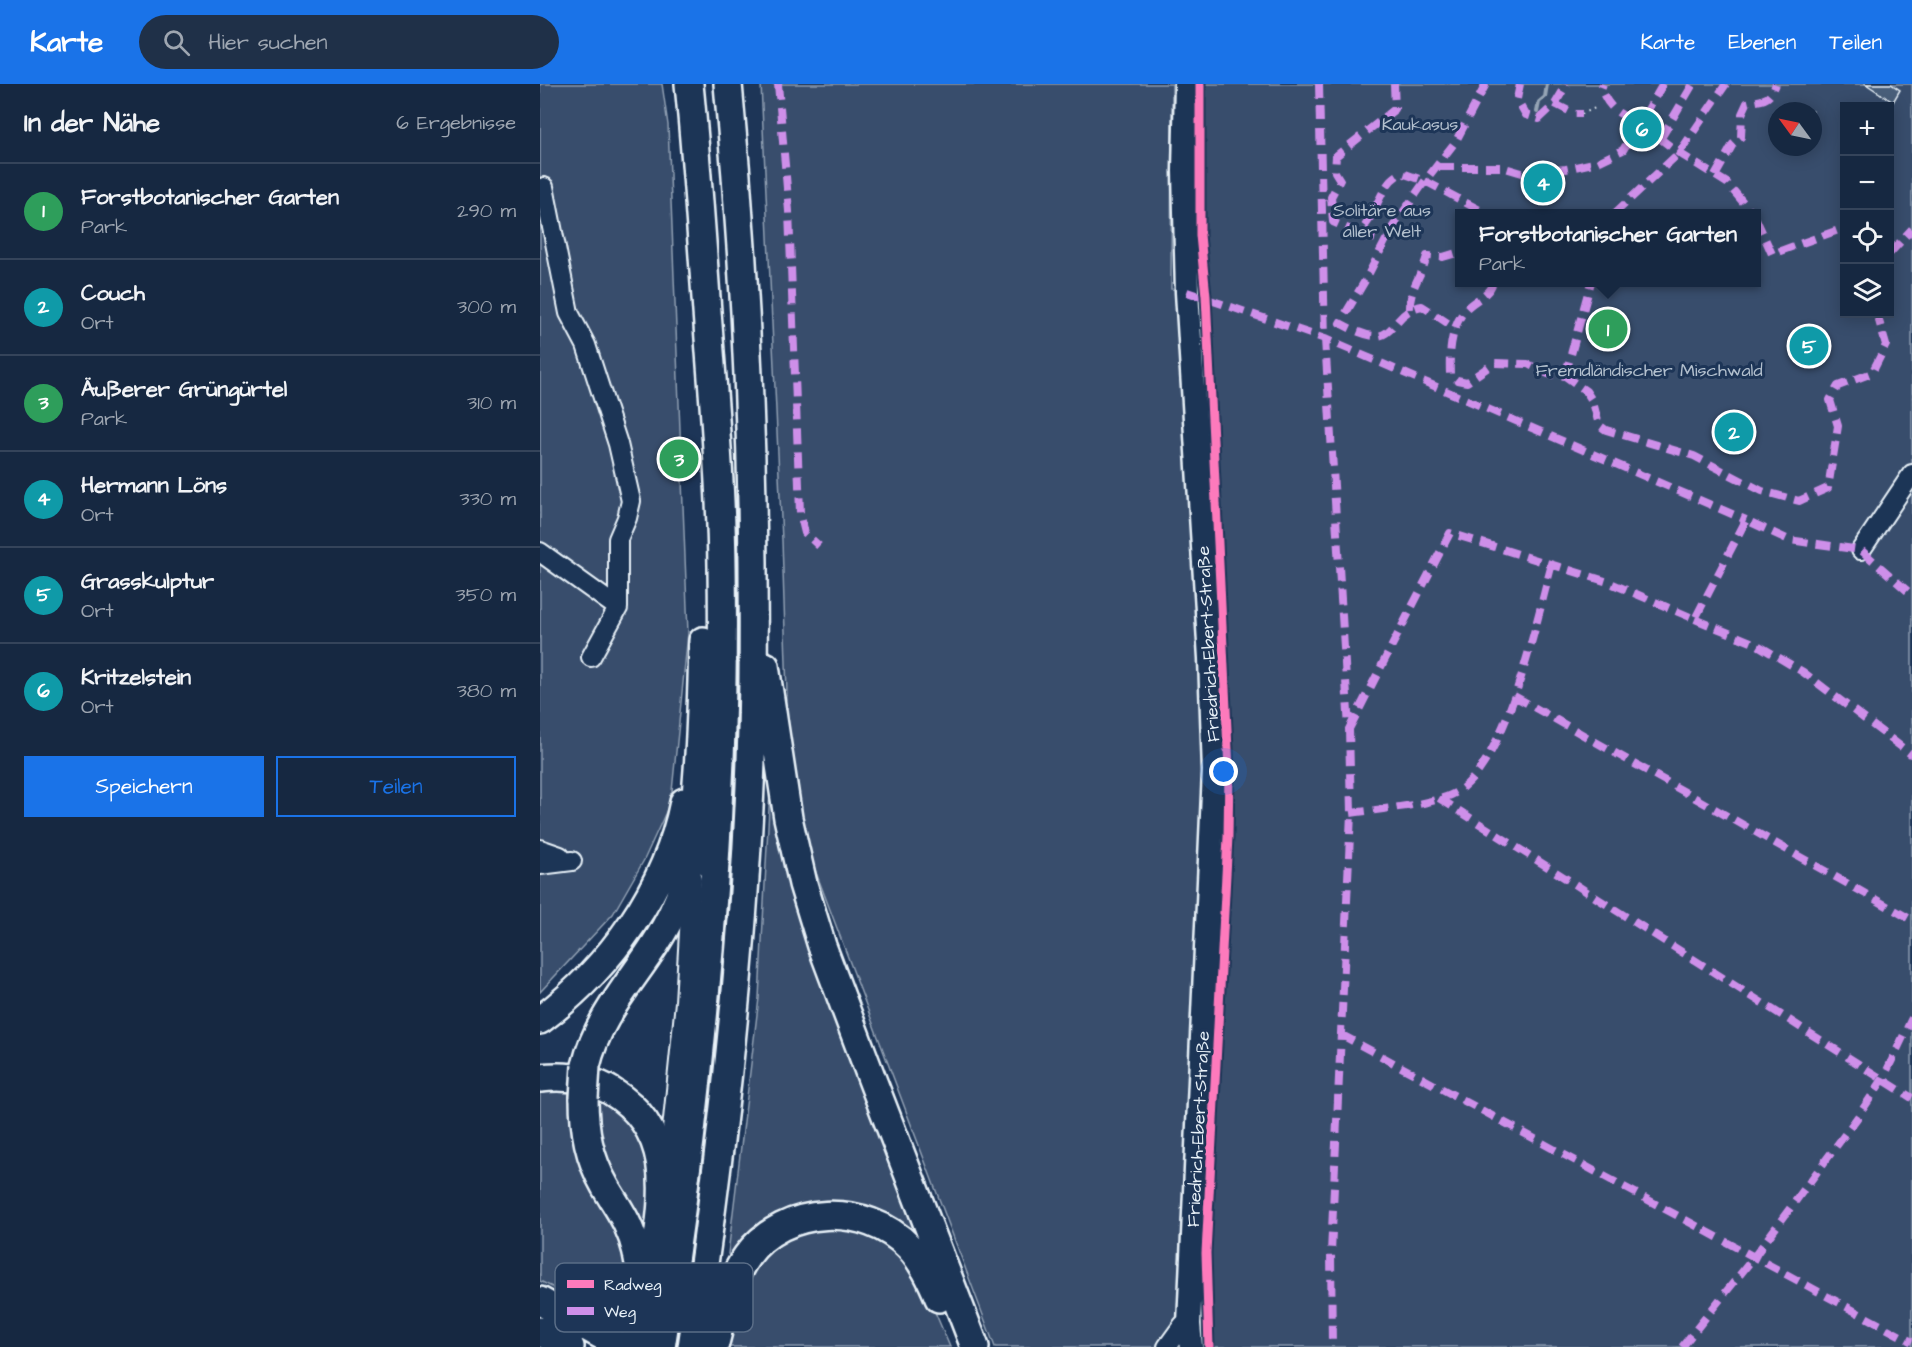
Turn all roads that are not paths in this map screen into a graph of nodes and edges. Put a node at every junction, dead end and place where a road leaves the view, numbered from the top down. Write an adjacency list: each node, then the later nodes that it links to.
1 (688, 84): 5 (highway)
2 (728, 84): 9 (highway)
3 (1186, 84): 28 (main road, Friedrich-Ebert-Straße)
4 (544, 187): 10 (lane)
5 (714, 394): 12 (highway); 22 (highway)
6 (1912, 474): 7 (lane)
7 (1861, 550)
8 (540, 552): 10 (lane)
9 (753, 592): 19 (highway); 45 (highway)
10 (618, 608): 11 (lane)
11 (591, 657)
12 (702, 664): 13 (highway); 16 (highway)
13 (694, 839): 18 (lane); 20 (highway, bridge)
14 (540, 849): 15 (lane)
15 (540, 865)
16 (540, 1020)
17 (540, 1078): 18 (highway)
18 (662, 1205): 21 (highway)
19 (712, 1212): 23 (highway); 24 (highway)
20 (638, 1263)
21 (654, 1263)
22 (672, 1263)
23 (704, 1263)
24 (713, 1263)
25 (744, 1263): 44 (highway)
26 (540, 1301): 27 (highway)
27 (555, 1309)
28 (1190, 1324): 46 (lane); 47 (main road, Friedrich-Ebert-Straße)
29 (540, 1331): 37 (highway)
30 (596, 1332): 38 (highway)
31 (637, 1332): 39 (highway, bridge)
32 (644, 1332): 40 (highway)
33 (663, 1332): 41 (highway)
34 (694, 1332): 42 (highway)
35 (714, 1332): 43 (highway)
36 (718, 1332): 43 (highway)
37 (570, 1347)
38 (623, 1347)
39 (635, 1347)
40 (642, 1347)
41 (661, 1347)
42 (692, 1347)
43 (714, 1347)
44 (958, 1347)
45 (975, 1347)
46 (1167, 1347)
47 (1191, 1347)

